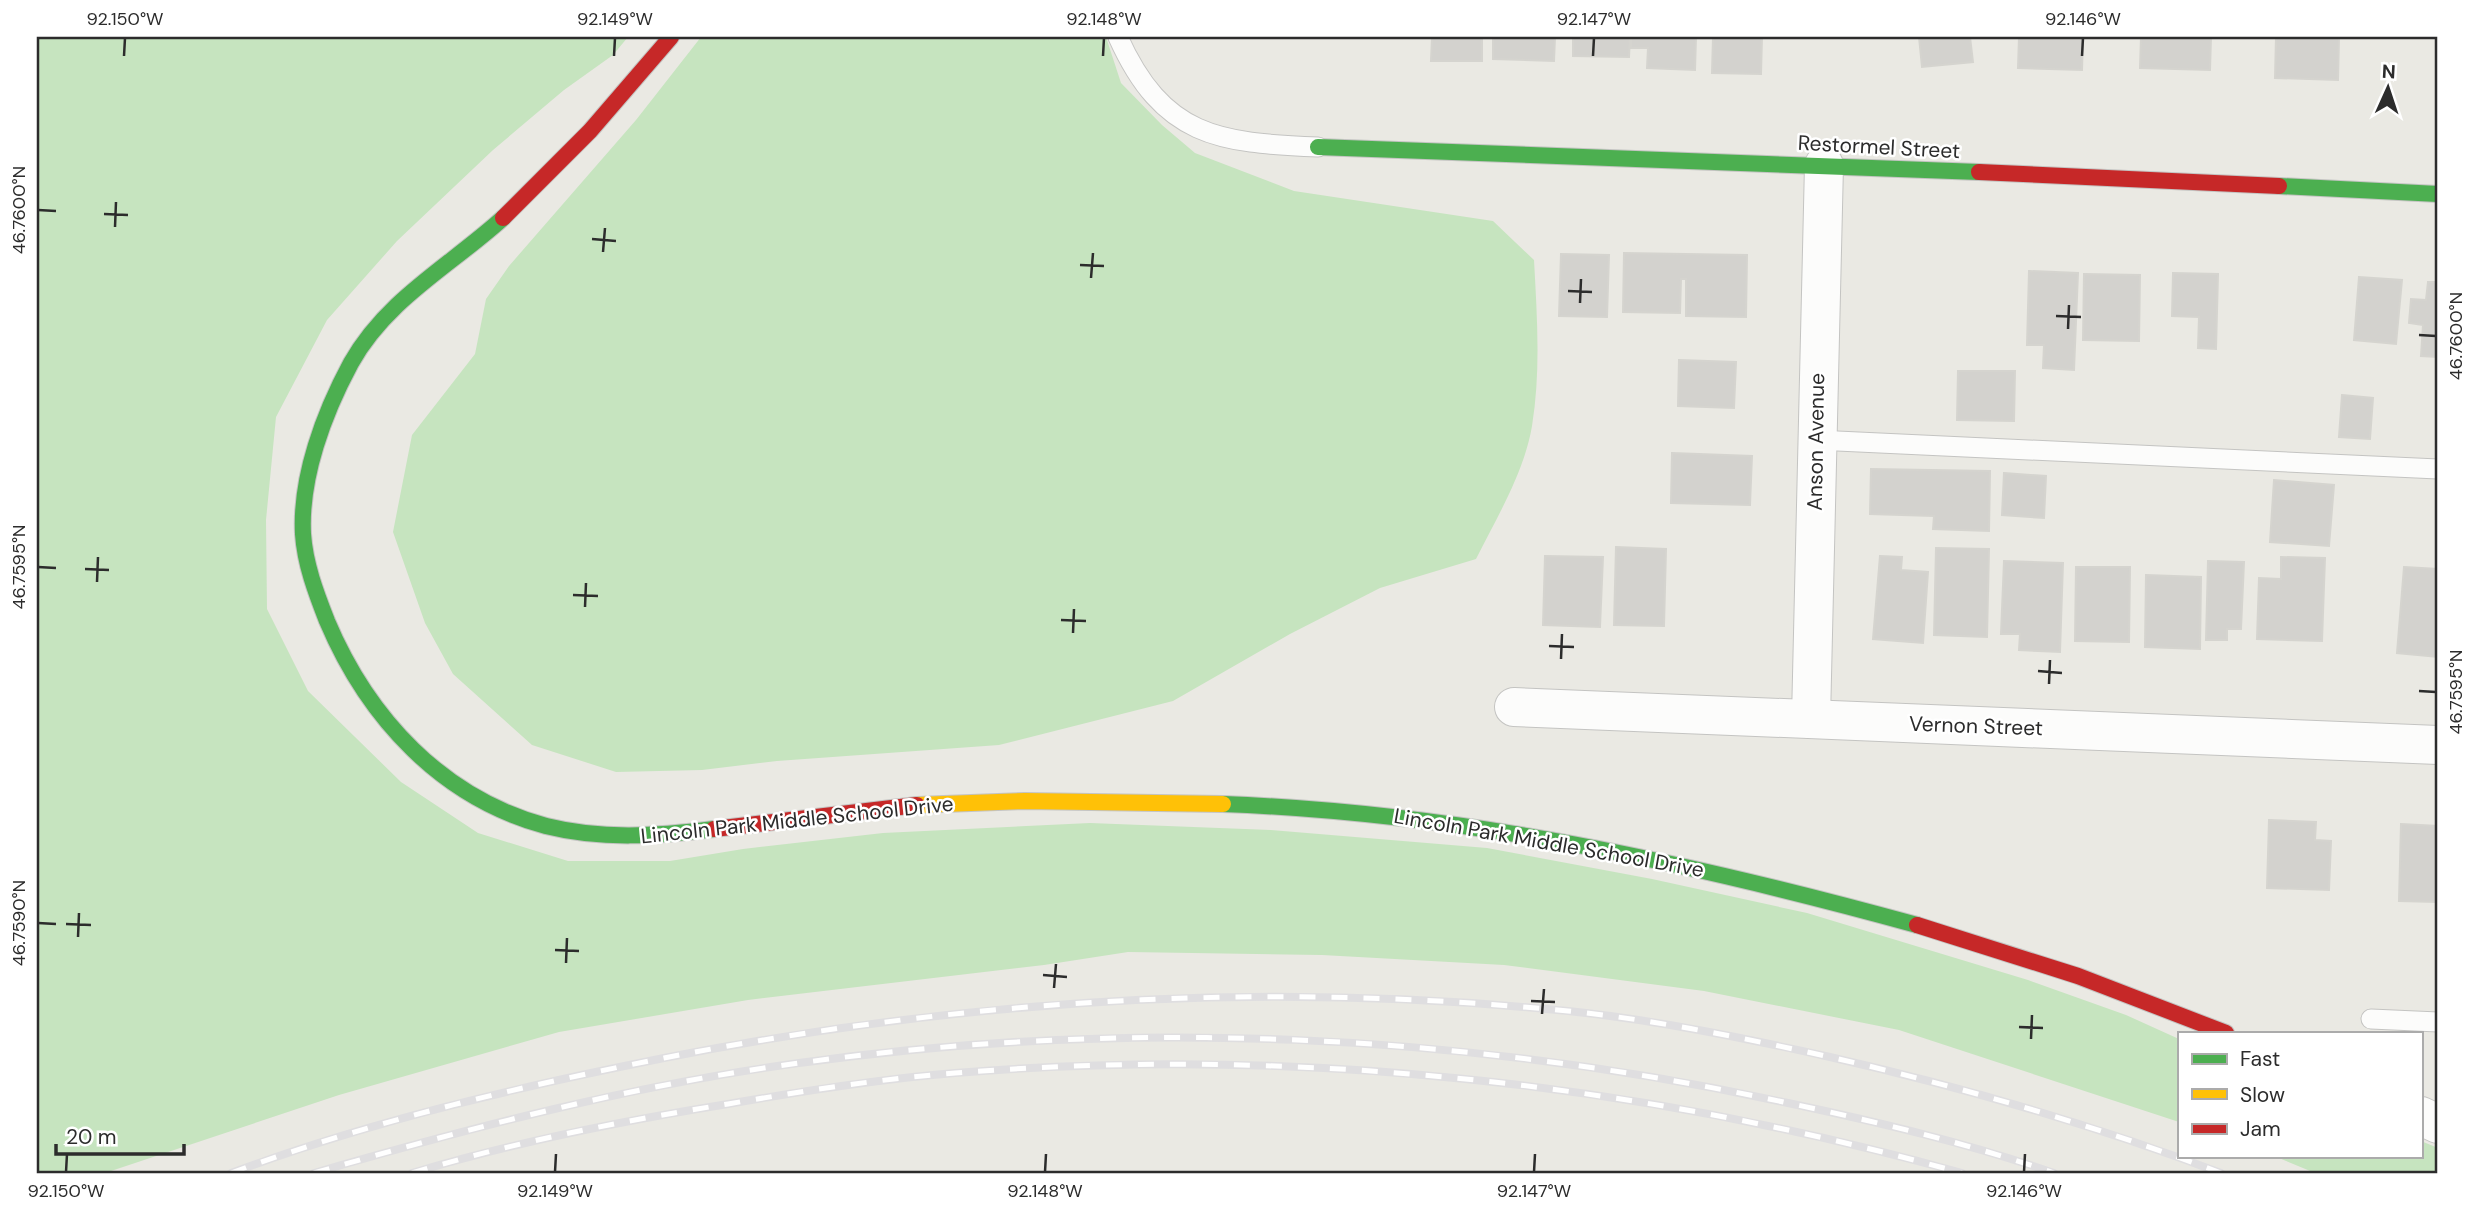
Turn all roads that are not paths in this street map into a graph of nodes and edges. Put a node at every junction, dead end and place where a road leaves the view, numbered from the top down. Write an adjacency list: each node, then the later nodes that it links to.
1 (671, 37): 13 (street, Lincoln Park Middle School Drive)
2 (1118, 37): 3 (lane)
3 (1318, 147): 4 (street, Restormel Street)
4 (1824, 165): 5 (street, Restormel Street); 6 (street, Anson Avenue)
5 (2438, 194)
6 (1816, 440): 7 (lane); 9 (street, Anson Avenue)
7 (2438, 469)
8 (1514, 707): 9 (street, Vernon Street)
9 (1811, 719): 10 (street, Vernon Street)
10 (2438, 745)
11 (2371, 1019): 12 (lane)
12 (2438, 1022)
13 (2224, 1032)
14 (2422, 1116): 15 (street)
15 (2438, 1124)

